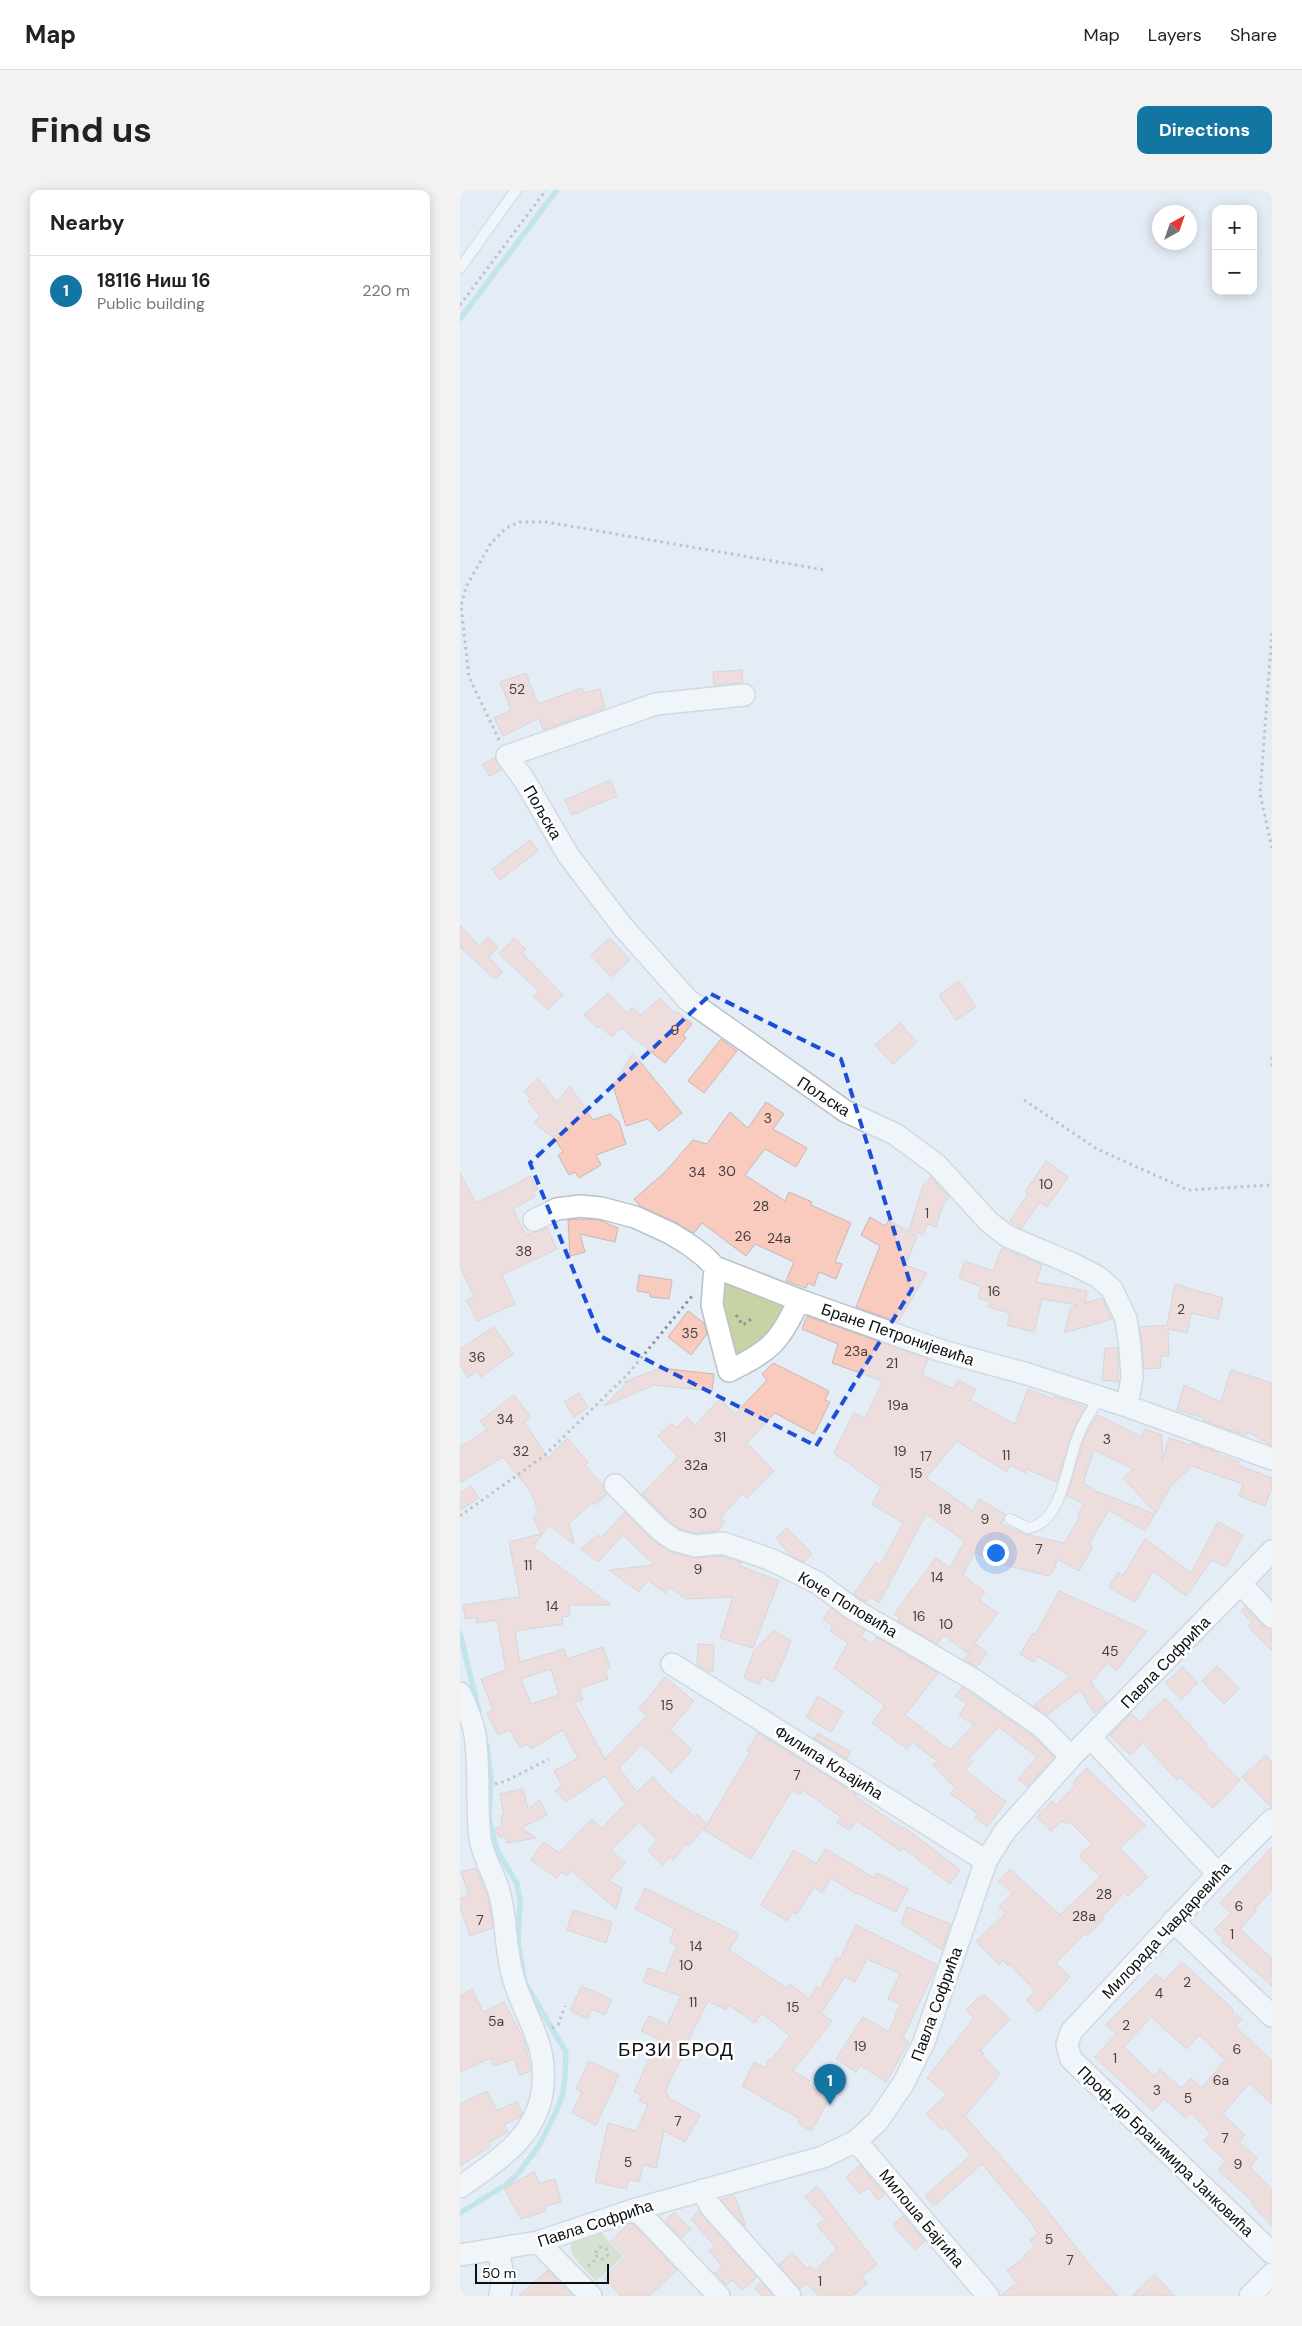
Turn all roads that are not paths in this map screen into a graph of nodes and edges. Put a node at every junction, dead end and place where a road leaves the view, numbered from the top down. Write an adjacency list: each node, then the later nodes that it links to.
1 (516, 190): 2 (lane)
2 (460, 268)
3 (744, 695): 8 (street, Пољска)
4 (534, 1220): 5 (street, Бране Петронијевића)
5 (715, 1267): 6 (street, Бране Петронијевића); 6 (street)
6 (799, 1300): 7 (street, Бране Петронијевића)
7 (1099, 1398): 8 (street, Бране Петронијевића); 11 (lane)
8 (1127, 1406): 9 (street, Бране Петронијевића)
9 (1272, 1459)
10 (615, 1485): 18 (street, Коче Поповића)
11 (1010, 1519)
12 (1272, 1550): 13 (street, Павла Софрића)
13 (1240, 1584): 14 (street); 17 (street, Павла Софрића)
14 (1272, 1617)
15 (672, 1664): 20 (street, Филипа Кљајића)
16 (460, 1693): 26 (street)
17 (1091, 1738): 18 (street, Павла Софрића); 21 (street)
18 (1072, 1757): 20 (street, Павла Софрића)
19 (1271, 1823): 21 (street, Милорада Чавдаревића)
20 (986, 1861): 25 (street, Павла Софрића)
21 (1218, 1874): 22 (street, Милорада Чавдаревића)
22 (1173, 1921): 23 (street); 24 (street, Милорада Чавдаревића)
23 (1272, 2016)
24 (1067, 2045): 31 (street, Проф. др Бранимира Јанковића)
25 (856, 2141): 27 (street, Павла Софрића); 38 (street, Милоша Бајгића)
26 (460, 2187)
27 (702, 2190): 28 (street, Павла Софрића); 37 (street)
28 (636, 2209): 29 (street, Павла Софрића); 36 (street)
29 (538, 2242): 30 (street, Павла Софрића); 35 (street)
30 (498, 2250): 32 (street, Павла Софрића); 34 (street)
31 (1272, 2253)
32 (460, 2255)
33 (1272, 2274): 39 (street)
34 (500, 2296)
35 (590, 2296)
36 (719, 2296)
37 (790, 2296)
38 (988, 2296)
39 (1250, 2296)

